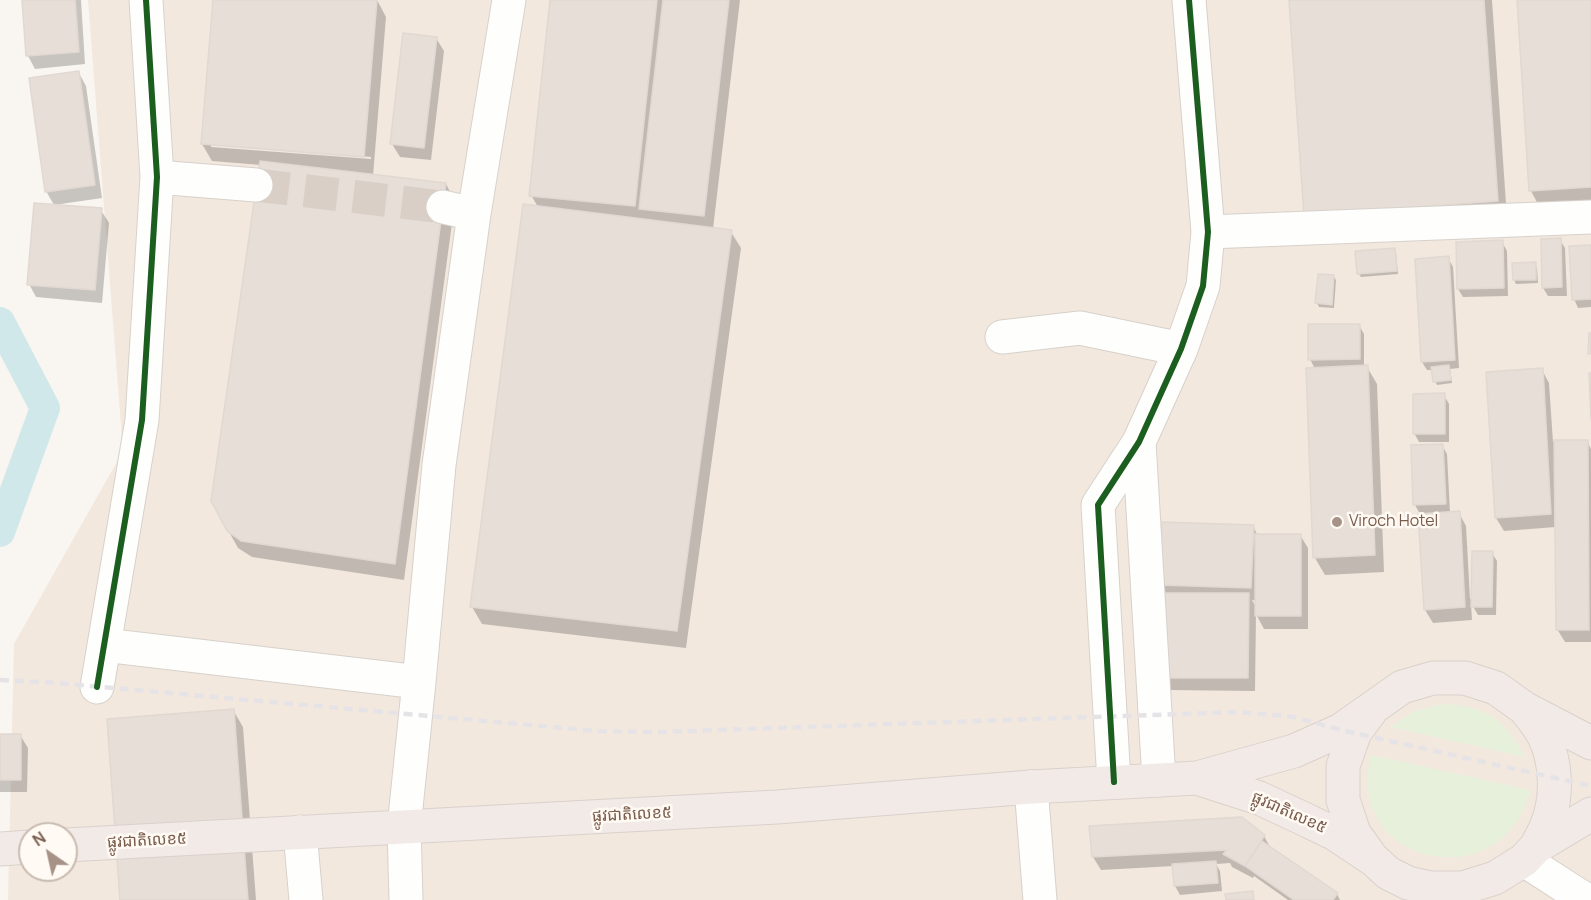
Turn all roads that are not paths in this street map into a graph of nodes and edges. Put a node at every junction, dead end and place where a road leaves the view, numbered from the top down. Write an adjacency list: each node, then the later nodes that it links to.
1 (146, 0): 4 (street)
2 (509, 0): 12 (street)
3 (1193, 4): 7 (street)
4 (157, 177): 5 (street); 11 (street)
5 (256, 185)
6 (1591, 217): 7 (street)
7 (1208, 232): 9 (street)
8 (1002, 337): 9 (street)
9 (1181, 349): 10 (street)
10 (1139, 442): 18 (street); 19 (street)
11 (104, 645): 12 (street); 13 (street)
12 (419, 682): 22 (street)
13 (98, 687)
14 (1375, 706): 15 (highway, ផ្លូវជាតិលេខ៥); 17 (highway, ផ្លូវជាតិលេខ៥); 28 (highway, ផ្លូវជាតិលេខ៥)
15 (1524, 708): 16 (highway, ផ្លូវជាតិលេខ៥); 27 (highway, ផ្លូវជាតិលេខ៥)
16 (1591, 743)
17 (1197, 778): 18 (highway, ផ្លូវជាតិលេខ៥); 28 (highway, ផ្លូវជាតិលេខ៥)
18 (1159, 780): 19 (highway, ផ្លូវជាតិលេខ៥)
19 (1114, 782): 20 (highway, ផ្លូវជាតិលេខ៥)
20 (1031, 787): 22 (highway, ផ្លូវជាតិលេខ៥); 31 (street)
21 (1591, 814): 27 (highway, ផ្លូវជាតិលេខ៥)
22 (404, 827): 23 (highway, ផ្លូវជាតិលេខ៥); 30 (street)
23 (300, 832): 24 (highway, ផ្លូវជាតិលេខ៥); 29 (street)
24 (78, 844)
25 (18, 848): 26 (highway)
26 (0, 849)
27 (1530, 853): 28 (highway, ផ្លូវជាតិលេខ៥); 32 (street)
28 (1374, 860)
29 (306, 900)
30 (406, 900)
31 (1040, 900)
32 (1586, 900)

